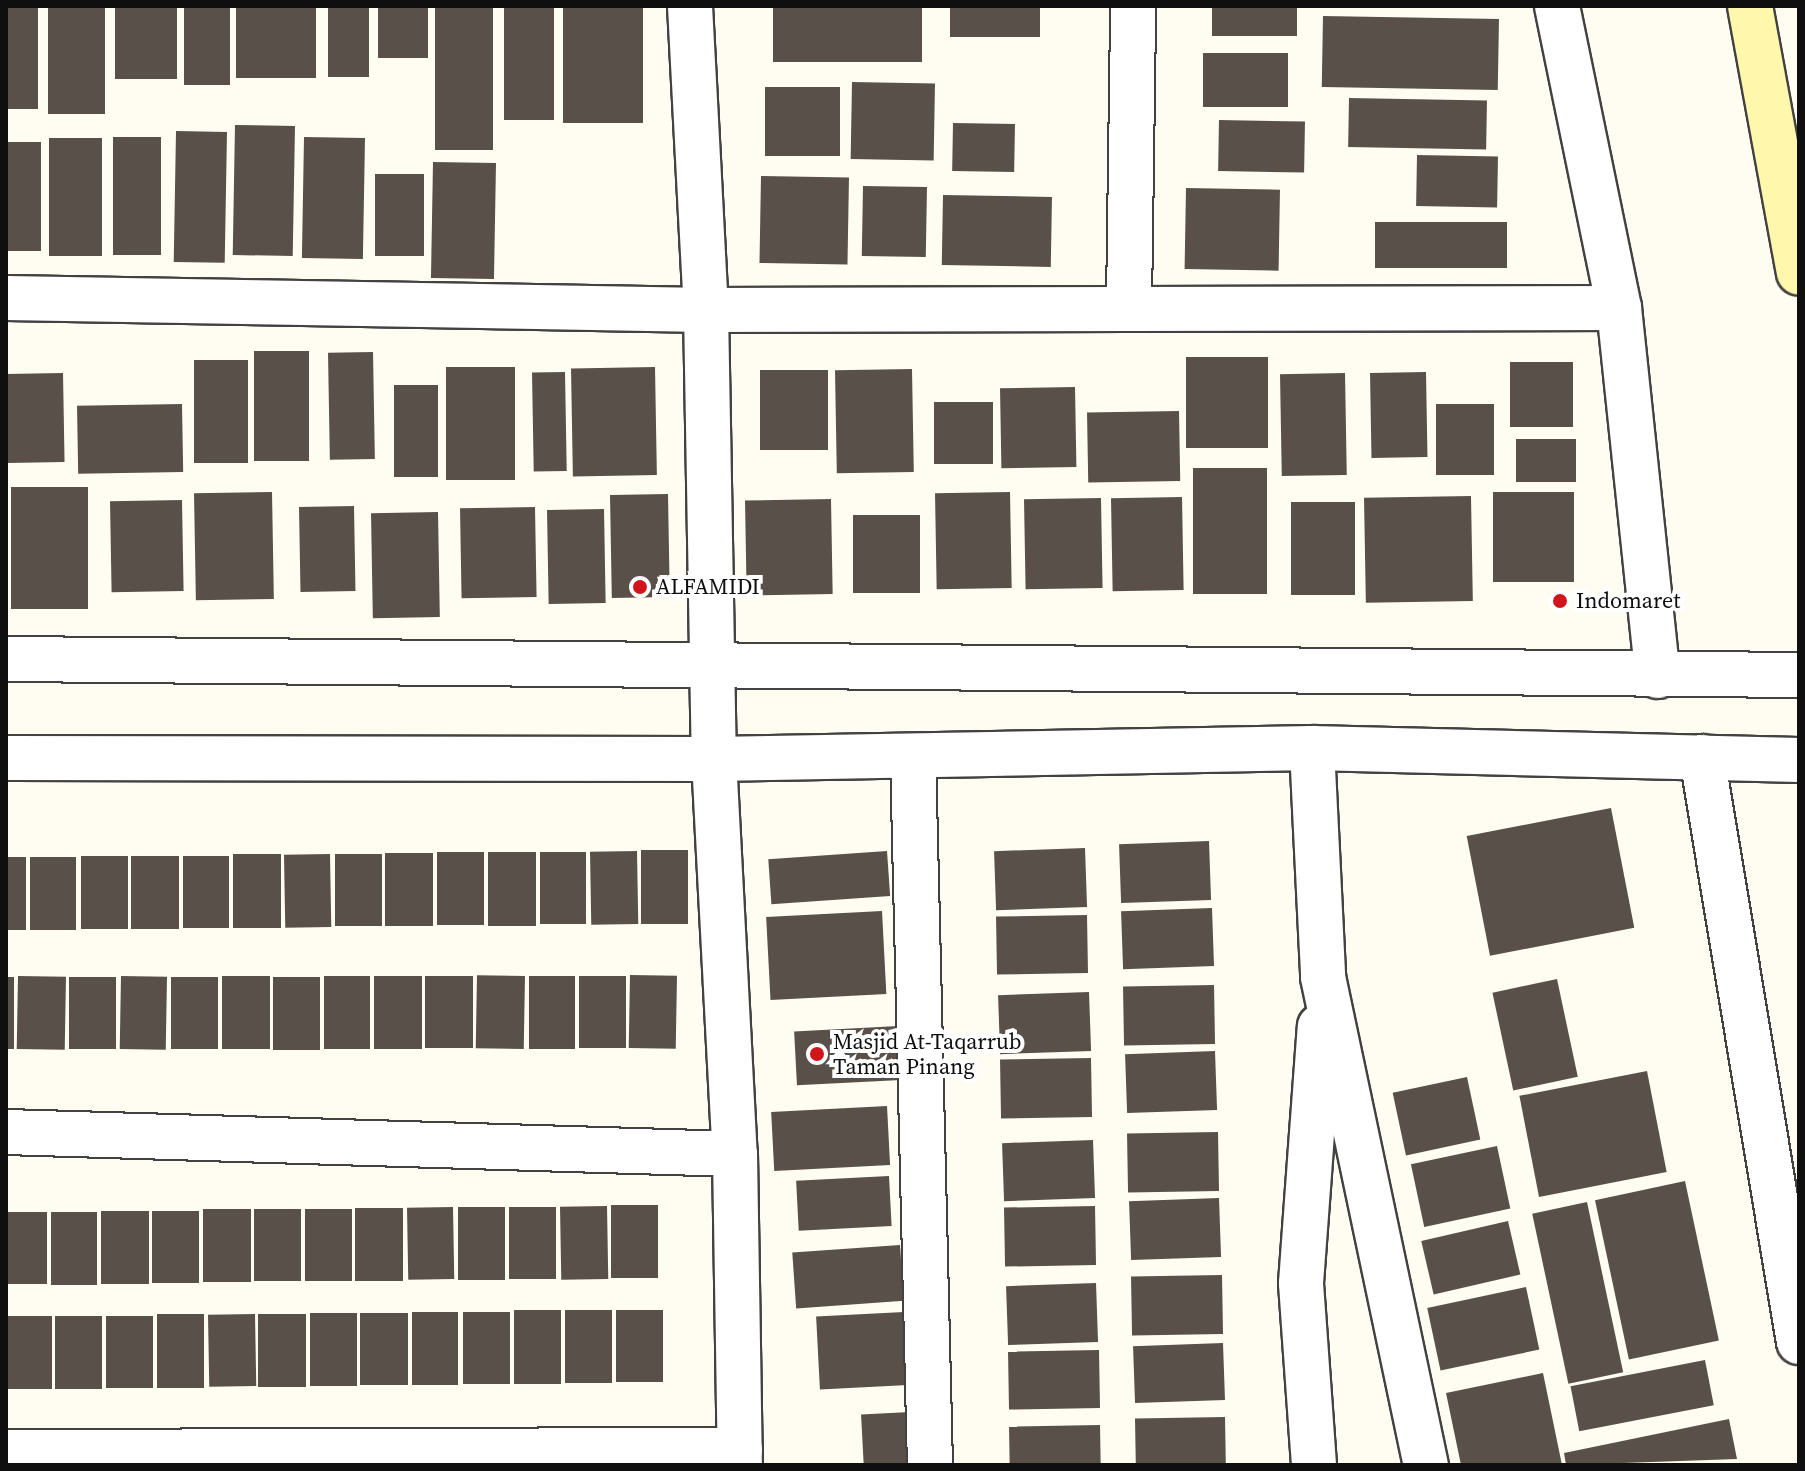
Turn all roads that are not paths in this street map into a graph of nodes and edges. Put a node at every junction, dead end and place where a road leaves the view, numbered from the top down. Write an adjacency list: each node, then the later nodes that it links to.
1 (690, 6): 9 (street)
2 (1133, 6): 7 (street)
3 (1557, 6): 8 (street)
4 (1750, 6): 5 (main road)
5 (1799, 273)
6 (6, 298): 9 (street)
7 (1129, 304): 8 (street); 9 (street)
8 (1619, 308): 13 (street)
9 (706, 310): 11 (street)
10 (6, 659): 11 (street)
11 (712, 670): 13 (street); 18 (street)
12 (1799, 675): 13 (street)
13 (1658, 676)
14 (1312, 748): 15 (street); 16 (street); 20 (street)
15 (913, 756): 18 (street); 26 (street)
16 (1702, 757): 19 (street); 23 (street)
17 (6, 758): 18 (street)
18 (714, 759): 22 (street)
19 (1799, 760)
20 (1323, 977): 27 (street); 28 (street)
21 (6, 1132): 22 (street)
22 (735, 1154): 25 (street)
23 (1799, 1342)
24 (6, 1452): 25 (street)
25 (740, 1458)
26 (930, 1465)
27 (1314, 1465)
28 (1426, 1465)

